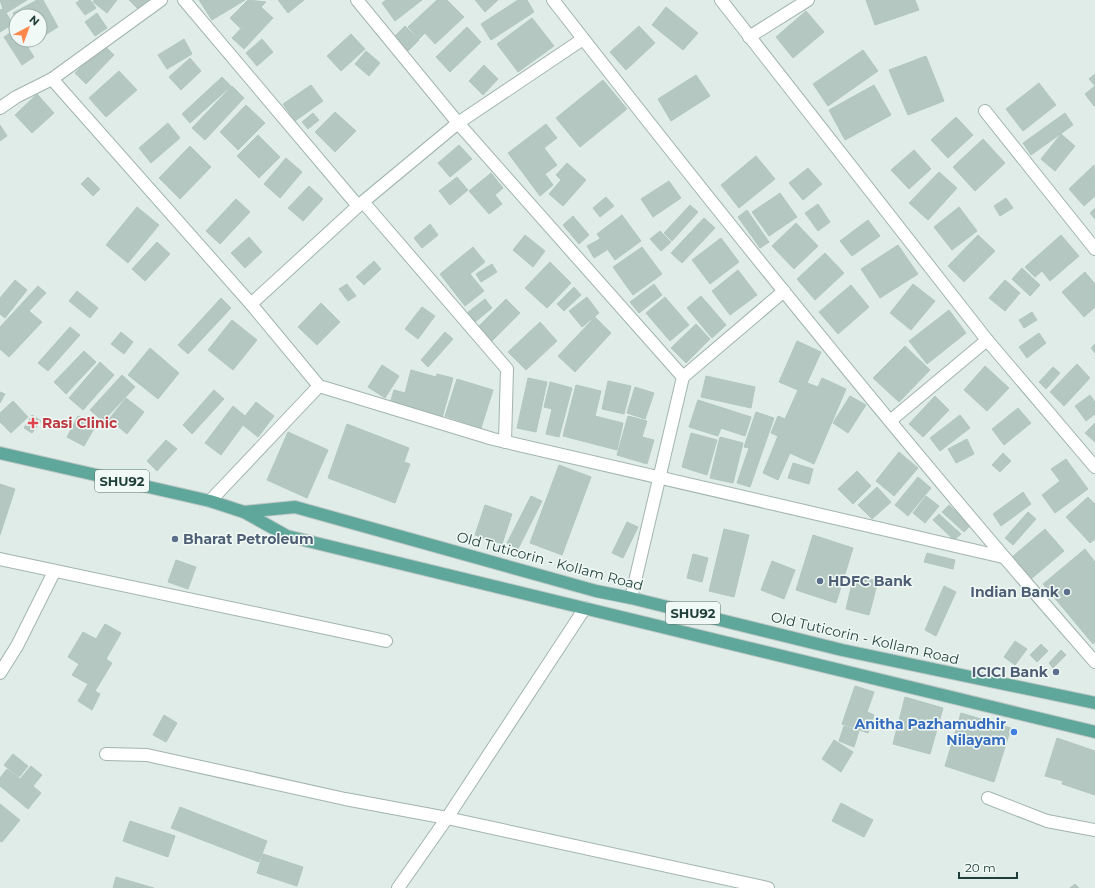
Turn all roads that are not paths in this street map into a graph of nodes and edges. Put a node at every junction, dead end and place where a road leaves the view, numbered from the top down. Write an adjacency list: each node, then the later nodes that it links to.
1 (161, 0): 9 (street)
2 (184, 0): 13 (street)
3 (356, 0): 12 (street)
4 (553, 0): 8 (street)
5 (721, 0): 7 (street)
6 (808, 0): 7 (street)
7 (749, 37): 17 (street)
8 (583, 39): 12 (street); 15 (street)
9 (52, 79): 10 (street); 16 (street)
10 (0, 108)
11 (985, 111): 14 (street)
12 (458, 123): 13 (street); 18 (street)
13 (361, 204): 16 (street); 21 (street)
14 (1095, 249)
15 (784, 291): 18 (street); 20 (street)
16 (251, 304): 19 (street)
17 (987, 340): 20 (street); 23 (street)
18 (683, 377): 24 (street)
19 (318, 386): 21 (street); 25 (street)
20 (890, 421): 27 (street)
21 (506, 442): 24 (street)
22 (0, 453): 25 (main road, Old Tuticorin - Kollam Road / SHU92)
23 (1095, 467)
24 (658, 479): 27 (street); 30 (street)
25 (210, 501): 26 (main road, Old Tuticorin - Kollam Road / SHU92)
26 (244, 512): 30 (main road, Old Tuticorin - Kollam Road / SHU92); 31 (main road)
27 (1003, 557): 33 (street)
28 (0, 559): 29 (street)
29 (54, 572): 32 (street); 34 (street)
30 (631, 598): 35 (main road, Old Tuticorin - Kollam Road / SHU92)
31 (585, 608): 36 (main road); 39 (street)
32 (386, 641)
33 (1095, 662)
34 (0, 673)
35 (1095, 702)
36 (1095, 732)
37 (106, 754): 39 (street)
38 (988, 798): 40 (street)
39 (447, 818): 41 (street); 42 (street)
40 (1095, 830)
41 (398, 888)
42 (768, 888)

